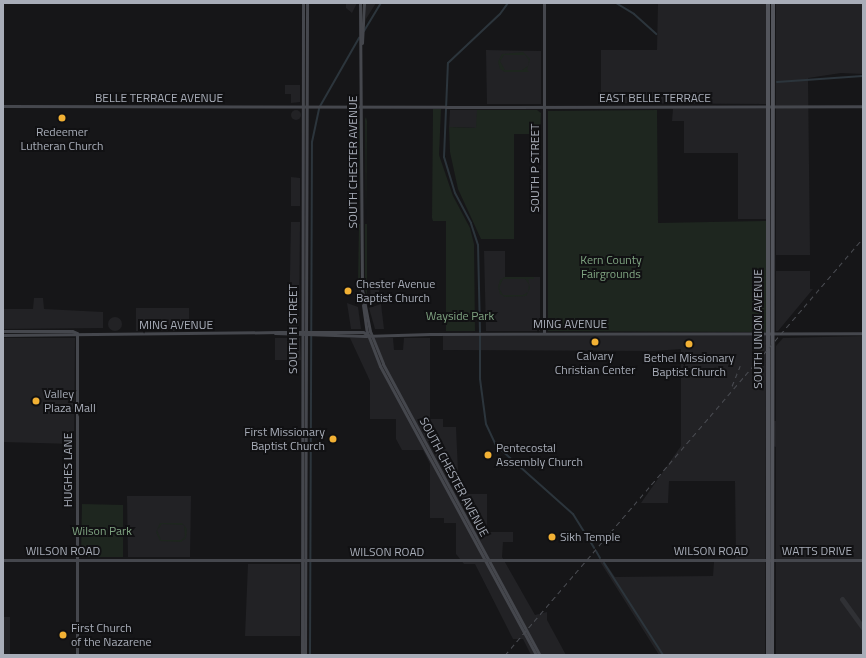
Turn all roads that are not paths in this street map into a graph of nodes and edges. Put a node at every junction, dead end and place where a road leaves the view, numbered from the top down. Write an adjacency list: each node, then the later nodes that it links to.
1 (303, 3): 13 (street, SOUTH H STREET)
2 (307, 3): 13 (street, SOUTH H STREET)
3 (362, 3): 7 (street, SOUTH CHESTER AVENUE); 7 (street, SOUTH CHESTER AVENUE)
4 (544, 3): 14 (street, SOUTH P STREET)
5 (768, 3): 8 (main road, SOUTH UNION AVENUE)
6 (773, 3): 9 (main road, SOUTH UNION AVENUE)
7 (362, 28): 15 (street, SOUTH CHESTER AVENUE)
8 (768, 31): 9 (main road); 11 (main road, SOUTH UNION AVENUE)
9 (773, 53): 11 (main road, SOUTH UNION AVENUE)
10 (3, 106): 13 (street, BELLE TERRACE AVENUE)
11 (771, 106): 12 (street, EAST BELLE TERRACE); 14 (street, EAST BELLE TERRACE); 21 (main road, SOUTH UNION AVENUE)
12 (863, 106)
13 (304, 107): 15 (street, BELLE TERRACE AVENUE); 16 (street, SOUTH H STREET); 17 (street, SOUTH H STREET)
14 (544, 107): 15 (street, EAST BELLE TERRACE); 24 (street, SOUTH P STREET)
15 (362, 108): 26 (street, SOUTH CHESTER AVENUE)
16 (302, 291): 17 (street); 23 (street, SOUTH H STREET)
17 (306, 304): 23 (street, SOUTH H STREET)
18 (48, 331): 19 (street, MING AVENUE); 20 (street, MING AVENUE); 25 (street)
19 (3, 333): 25 (street, MING AVENUE)
20 (77, 333): 23 (street, MING AVENUE); 25 (street, MING AVENUE); 37 (street, HUGHES LANE)
21 (770, 333): 22 (street, MING AVENUE); 24 (street, MING AVENUE); 27 (main road, SOUTH UNION AVENUE); 28 (main road, SOUTH UNION AVENUE)
22 (863, 333)
23 (305, 334): 26 (street, MING AVENUE); 42 (street, SOUTH H STREET)
24 (544, 334): 26 (street, MING AVENUE)
25 (38, 335)
26 (369, 335): 38 (street, SOUTH CHESTER AVENUE); 39 (street, SOUTH CHESTER AVENUE)
27 (768, 368): 28 (main road); 29 (main road, SOUTH UNION AVENUE)
28 (772, 387): 30 (main road, SOUTH UNION AVENUE)
29 (768, 391): 30 (main road); 31 (main road, SOUTH UNION AVENUE)
30 (772, 410): 32 (main road, SOUTH UNION AVENUE)
31 (768, 414): 32 (main road); 33 (main road, SOUTH UNION AVENUE)
32 (772, 432): 34 (main road, SOUTH UNION AVENUE)
33 (768, 437): 34 (main road); 35 (main road, SOUTH UNION AVENUE)
34 (772, 450): 35 (main road, SOUTH UNION AVENUE)
35 (770, 470): 40 (main road, SOUTH UNION AVENUE); 40 (main road, SOUTH UNION AVENUE)
36 (3, 560): 37 (street, WILSON ROAD)
37 (77, 560): 42 (street, WILSON ROAD); 44 (street, HUGHES LANE)
38 (484, 560): 39 (street, WILSON ROAD); 42 (street, WILSON ROAD); 47 (street, SOUTH CHESTER AVENUE)
39 (489, 560): 40 (street, WILSON ROAD); 48 (street, SOUTH CHESTER AVENUE)
40 (770, 560): 41 (street, WATTS DRIVE); 43 (main road, SOUTH UNION AVENUE)
41 (863, 560)
42 (307, 561): 45 (street, SOUTH H STREET); 46 (street, SOUTH H STREET)
43 (770, 618): 49 (main road, SOUTH UNION AVENUE); 50 (main road, SOUTH UNION AVENUE)
44 (77, 655)
45 (302, 655)
46 (306, 655)
47 (536, 655)
48 (540, 655)
49 (768, 655)
50 (772, 655)

